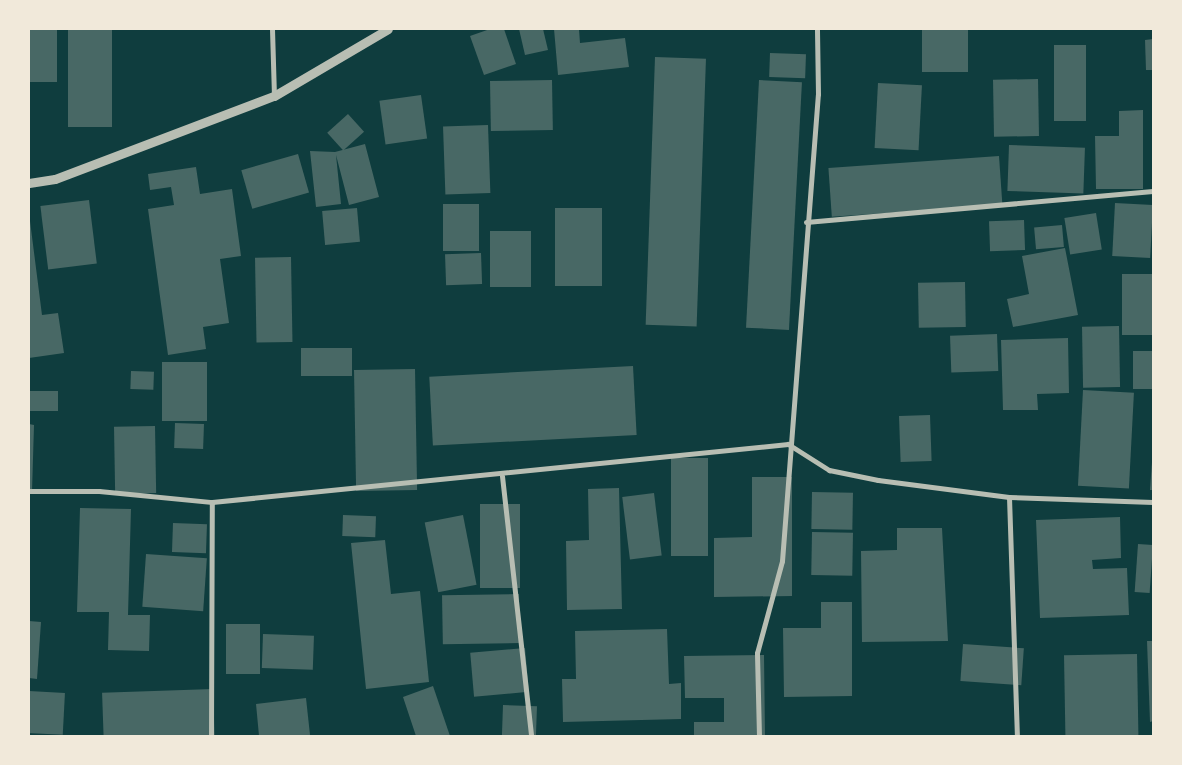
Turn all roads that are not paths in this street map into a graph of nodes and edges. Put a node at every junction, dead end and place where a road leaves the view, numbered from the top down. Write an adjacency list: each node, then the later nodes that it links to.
1 (272, 29): 4 (street)
2 (388, 29): 4 (street)
3 (817, 29): 7 (street)
4 (274, 96): 5 (street)
5 (29, 183)
6 (1153, 191): 7 (street)
7 (806, 222): 8 (street)
8 (788, 444): 9 (street); 11 (street); 16 (street)
9 (502, 476): 12 (street); 15 (street)
10 (29, 492): 12 (street)
11 (1009, 497): 13 (street); 17 (street)
12 (212, 502): 14 (street)
13 (1153, 502)
14 (211, 736)
15 (531, 736)
16 (759, 736)
17 (1017, 736)

